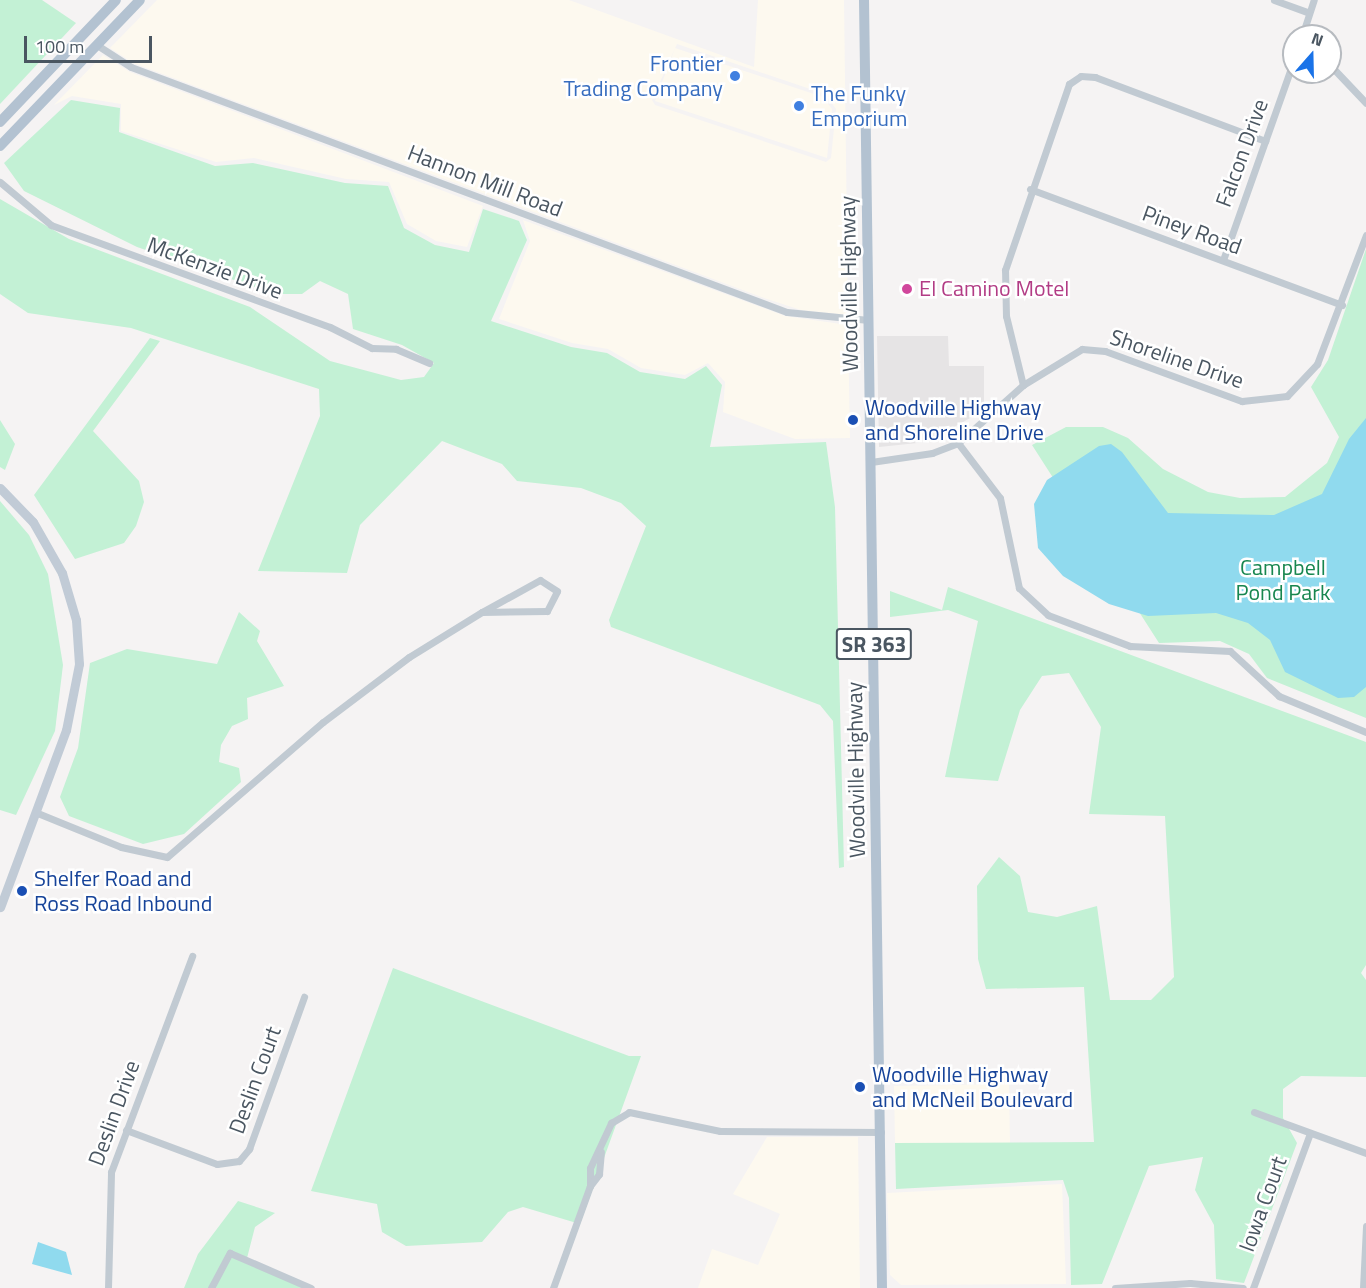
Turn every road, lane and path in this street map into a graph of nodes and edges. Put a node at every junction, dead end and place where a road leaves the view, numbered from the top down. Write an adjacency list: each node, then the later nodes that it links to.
1 (116, 0): 6 (main road)
2 (140, 0): 9 (main road)
3 (864, 0): 22 (main road, Woodville Highway / SR 363)
4 (1274, 0): 7 (street)
5 (1314, 0): 7 (street)
6 (104, 13): 9 (main road); 10 (main road)
7 (1310, 13): 8 (street)
8 (1306, 24)
9 (97, 45): 10 (main road); 16 (main road); 22 (street, Hannon Mill Road)
10 (70, 48): 14 (main road)
11 (1342, 77): 13 (street)
12 (1285, 84): 15 (street, Falcon Drive)
13 (1366, 103)
14 (0, 122)
15 (1265, 141): 18 (street); 20 (street, Falcon Drive)
16 (0, 146)
17 (0, 182): 23 (street, McKenzie Drive)
18 (1030, 189): 20 (street, Piney Road); 24 (street)
19 (1366, 235): 21 (street, Shoreline Drive)
20 (1223, 260): 21 (street, Piney Road)
21 (1342, 305): 24 (street, Shoreline Drive)
22 (869, 320): 26 (main road, Woodville Highway / SR 363)
23 (429, 363)
24 (1023, 385): 25 (street, Shoreline Drive)
25 (958, 443): 26 (street, Shoreline Drive); 29 (street)
26 (871, 462): 36 (main road, Woodville Highway / SR 363)
27 (0, 488): 30 (street)
28 (482, 612): 28 (street); 30 (street)
29 (1366, 732)
30 (35, 812): 31 (street)
31 (0, 907)
32 (192, 956): 35 (street, Deslin Drive)
33 (304, 997): 35 (street, Deslin Court)
34 (1254, 1112): 37 (street)
35 (126, 1130): 41 (street, Deslin Drive)
36 (881, 1132): 44 (street); 45 (main road, Woodville Highway / SR 363)
37 (1310, 1133): 38 (street); 48 (street, Iowa Court)
38 (1366, 1153)
39 (1366, 1226): 49 (street)
40 (1159, 1287): 46 (street); 47 (street)
41 (108, 1288)
42 (211, 1288): 43 (street)
43 (311, 1288)
44 (553, 1288)
45 (882, 1288)
46 (1115, 1288)
47 (1242, 1288)
48 (1253, 1288)
49 (1363, 1288)

